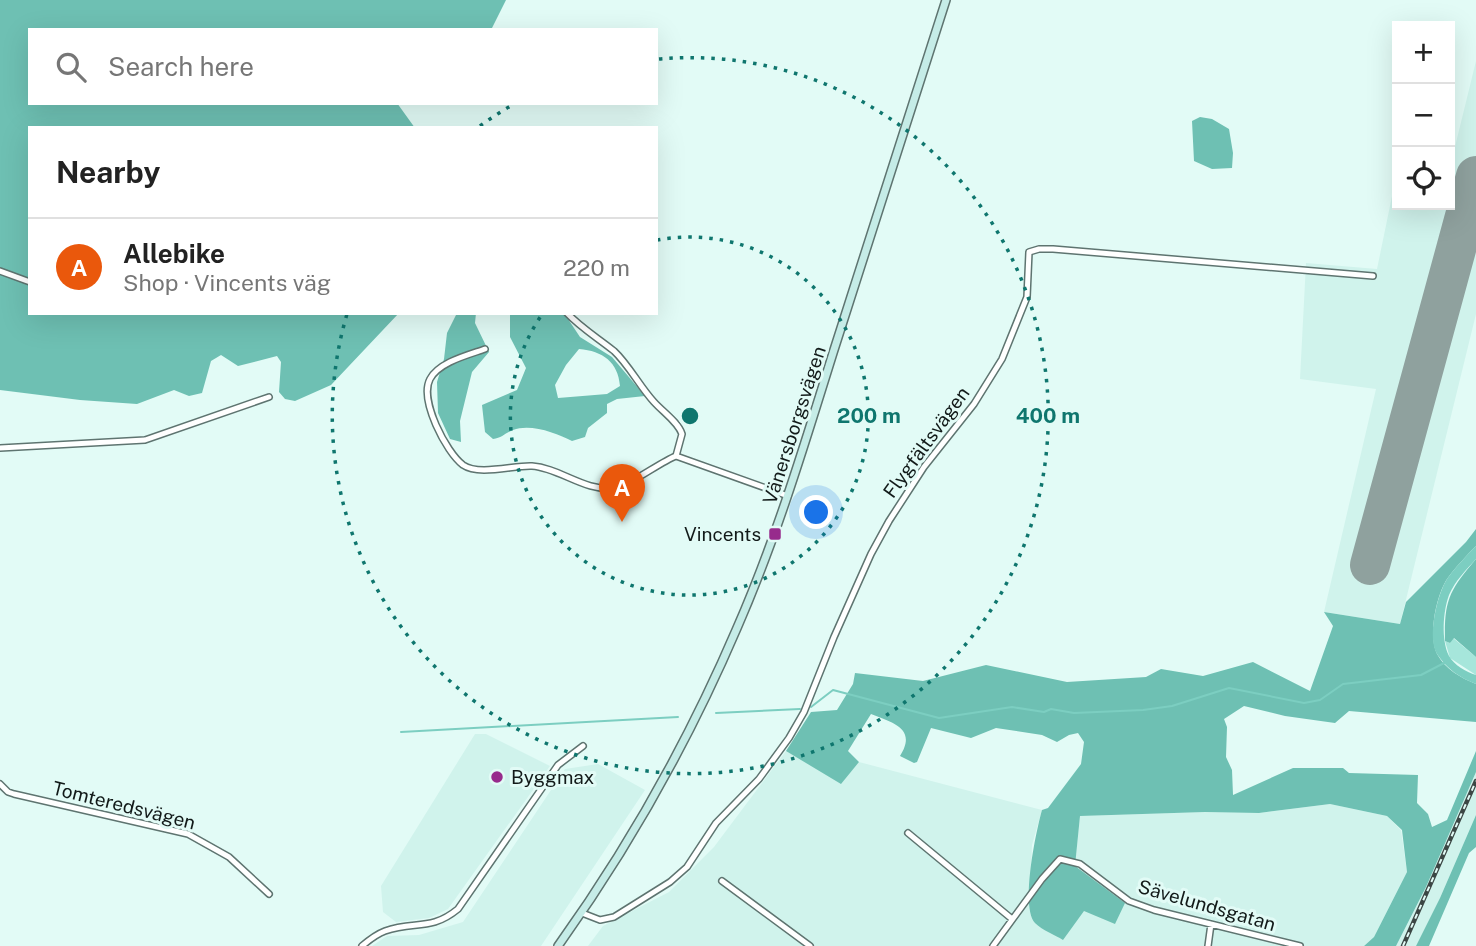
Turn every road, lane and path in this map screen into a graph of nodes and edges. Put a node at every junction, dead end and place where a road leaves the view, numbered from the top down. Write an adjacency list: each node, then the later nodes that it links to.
1 (946, 0): 10 (main road, Vänersborgsvägen)
2 (0, 271): 4 (street)
3 (1373, 276): 16 (street, Flygfältsvägen)
4 (28, 281)
5 (569, 315): 9 (street)
6 (485, 349): 9 (street)
7 (269, 397): 8 (street)
8 (0, 448)
9 (676, 456): 10 (street)
10 (788, 496): 16 (main road, Vänersborgsvägen)
11 (583, 746): 19 (street)
12 (0, 784): 15 (street, Tomteredsvägen)
13 (908, 833): 17 (street)
14 (722, 881): 21 (street)
15 (269, 894)
16 (582, 913): 20 (main road, Vänersborgsvägen)
17 (1012, 919): 18 (street, Sävelundsgatan); 22 (street, Sävelundsgatan)
18 (1211, 924): 23 (street); 24 (street, Sävelundsgatan)
19 (362, 946)
20 (558, 946)
21 (810, 946)
22 (993, 946)
23 (1208, 946)
24 (1300, 946)

